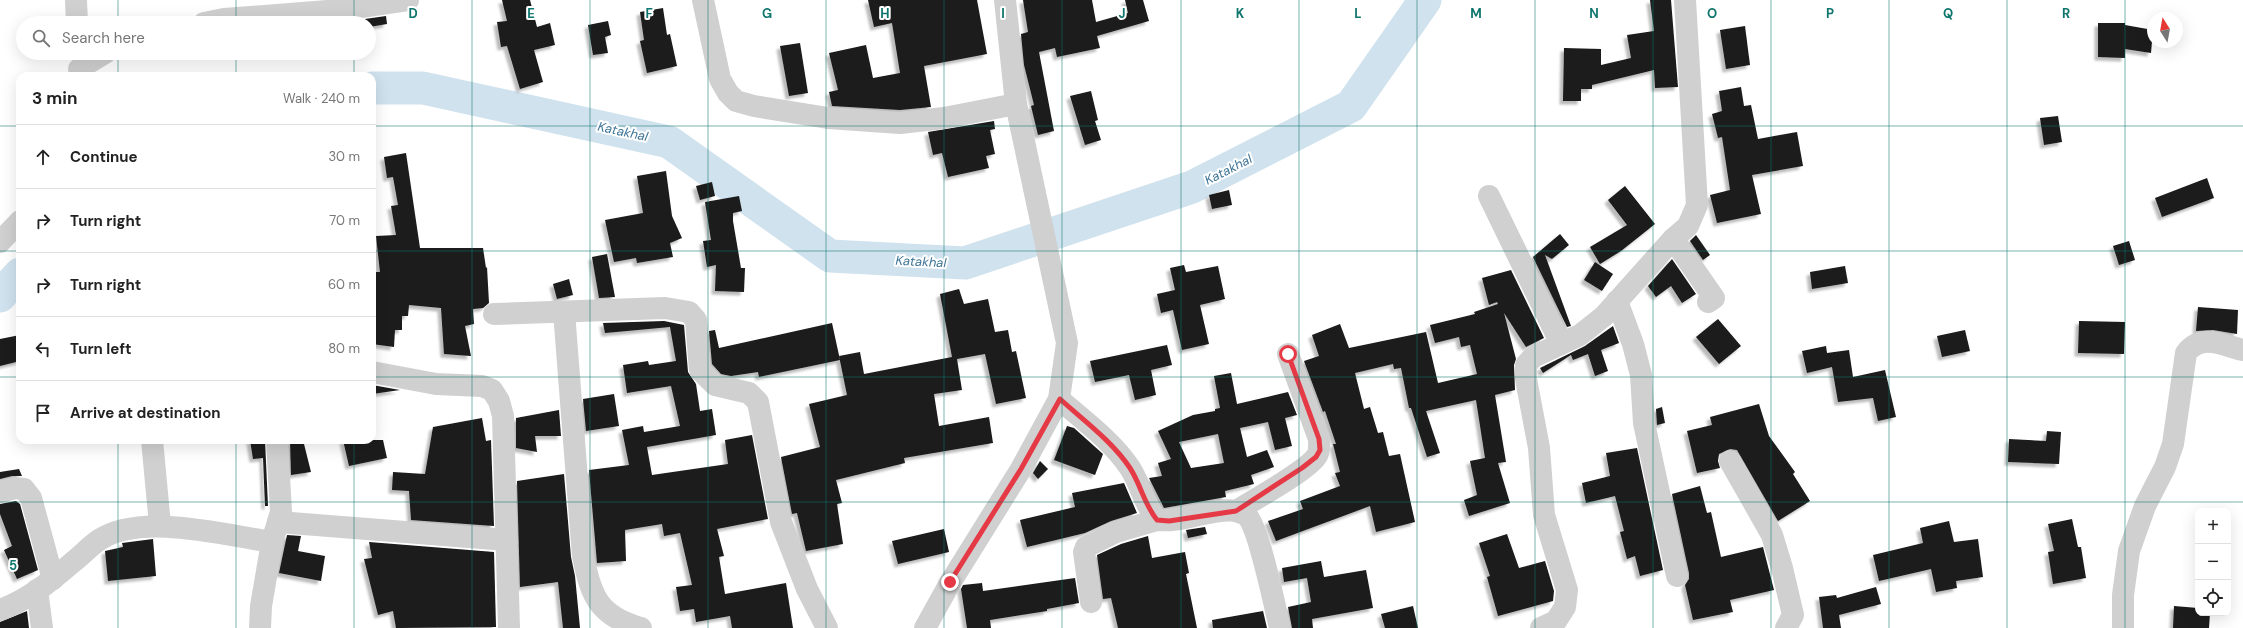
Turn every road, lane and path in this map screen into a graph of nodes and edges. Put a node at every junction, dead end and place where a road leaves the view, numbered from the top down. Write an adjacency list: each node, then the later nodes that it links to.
1 (76, 0): 6 (street)
2 (408, 0): 7 (street)
3 (703, 0): 10 (street)
4 (1005, 0): 10 (street)
5 (1685, 0): 13 (street)
6 (77, 16)
7 (263, 16)
8 (91, 60): 9 (street)
9 (79, 66)
10 (1016, 104): 23 (street)
11 (1489, 196): 19 (street)
12 (16, 225): 14 (street)
13 (1673, 239): 15 (street); 16 (street)
14 (0, 242)
15 (1617, 301): 19 (street); 33 (street)
16 (1708, 302)
17 (564, 312): 18 (street); 40 (street); 41 (street)
18 (494, 314)
19 (1561, 344): 44 (street)
20 (2243, 350): 46 (street)
21 (1288, 354): 28 (street)
22 (376, 373): 32 (street)
23 (1060, 399): 29 (street); 42 (street)
24 (152, 444): 30 (street)
25 (277, 444): 31 (street)
26 (1730, 461): 45 (street)
27 (0, 492): 34 (street)
28 (1236, 511): 29 (street); 43 (street)
29 (1157, 520): 35 (street)
30 (160, 525): 31 (street); 34 (street)
31 (275, 532): 32 (street); 38 (street)
32 (507, 540): 39 (street)
33 (1677, 576)
34 (45, 585): 36 (street); 37 (street)
35 (1091, 602)
36 (0, 610)
37 (42, 628)
38 (260, 628)
39 (509, 628)
40 (641, 628)
41 (827, 628)
42 (925, 628)
43 (1280, 628)
44 (1541, 628)
45 (1786, 628)
46 (2123, 628)

